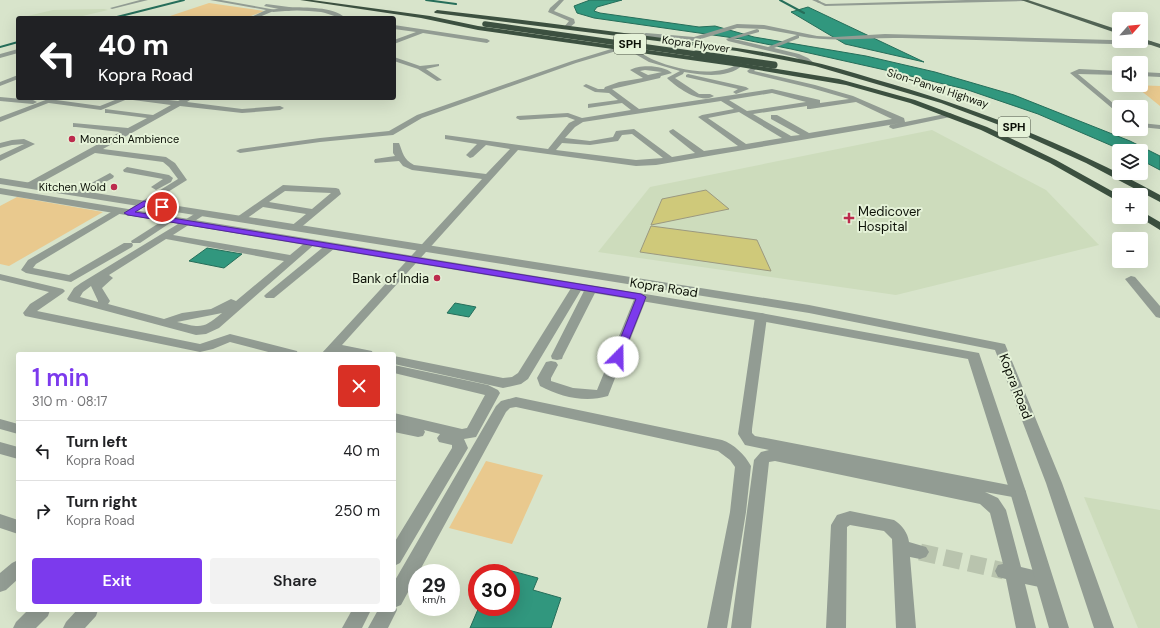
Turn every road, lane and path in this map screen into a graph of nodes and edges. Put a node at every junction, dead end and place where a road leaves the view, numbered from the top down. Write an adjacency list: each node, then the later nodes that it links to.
1 (146, 0): 14 (street)
2 (212, 0): 16 (street)
3 (232, 0): 15 (street)
4 (302, 0): 24 (highway, SPH)
5 (562, 0): 28 (street)
6 (814, 0): 12 (street)
7 (893, 0): 12 (street)
8 (910, 0): 13 (street)
9 (1023, 0): 13 (street); 29 (main road)
10 (1034, 0): 11 (street); 26 (main road)
11 (1039, 0)
12 (820, 2): 13 (street)
13 (917, 3)
14 (112, 8)
15 (289, 8): 16 (street); 19 (street); 21 (street)
16 (273, 10): 20 (street)
17 (430, 11): 18 (highway, SPH)
18 (437, 12): 28 (highway); 51 (highway, Kopra Flyover / SPH)
19 (332, 13): 22 (street); 23 (street)
20 (257, 16)
21 (269, 16)
22 (324, 16)
23 (339, 16)
24 (422, 17): 25 (highway); 51 (highway, Kopra Flyover / SPH, bridge)
25 (471, 26): 33 (street); 45 (highway)
26 (1112, 26)
27 (396, 27): 30 (street)
28 (567, 27): 34 (highway)
29 (1112, 30)
30 (422, 31): 32 (street); 33 (street)
31 (397, 34): 32 (street)
32 (408, 34): 40 (street)
33 (448, 35): 38 (street)
34 (637, 37): 39 (street); 52 (highway)
35 (887, 37): 39 (street); 43 (street); 44 (street)
36 (794, 38): 39 (street); 46 (street); 46 (street)
37 (1148, 38): 42 (main road)
38 (487, 40)
39 (836, 40)
40 (396, 41)
41 (1148, 42): 43 (main road)
42 (1160, 42)
43 (1151, 43): 44 (main road)
44 (1160, 46)
45 (623, 47): 47 (highway); 117 (street)
46 (767, 49): 52 (street)
47 (632, 50): 54 (highway); 54 (street)
48 (16, 52): 49 (street)
49 (1, 56)
50 (396, 60): 55 (street)
51 (776, 63): 60 (highway, Kopra Flyover / SPH); 64 (highway, Kopra Flyover / SPH)
52 (811, 63): 60 (highway)
53 (437, 65): 55 (street)
54 (740, 65): 56 (highway)
55 (420, 68): 62 (street)
56 (755, 68): 64 (highway); 70 (street)
57 (1112, 73): 84 (street)
58 (1148, 74): 59 (street)
59 (1160, 75)
60 (859, 76): 136 (highway, Sion-Panvel Highway / SPH)
61 (16, 78): 65 (street)
62 (439, 80)
63 (712, 81): 68 (street); 68 (street); 68 (street)
64 (846, 82): 92 (highway, Sion-Panvel Highway / SPH)
65 (0, 84)
66 (586, 86): 67 (street)
67 (610, 90): 78 (street); 80 (street)
68 (714, 97): 69 (street); 80 (street); 89 (street)
69 (734, 97): 81 (street); 90 (street)
70 (854, 98): 81 (street); 90 (street); 98 (street)
71 (0, 99): 72 (street)
72 (16, 99)
73 (24, 100): 79 (street)
74 (46, 100): 75 (street); 79 (street); 96 (street)
75 (121, 100)
76 (148, 100): 82 (street)
77 (185, 100): 82 (street)
78 (623, 101): 83 (street); 87 (street)
79 (33, 102): 91 (street)
80 (696, 102): 87 (street)
81 (817, 102): 90 (street)
82 (178, 104): 85 (street); 93 (street)
83 (591, 106)
84 (1112, 106)
85 (280, 108)
86 (108, 111): 93 (street)
87 (637, 111): 97 (street)
88 (730, 112): 89 (street); 103 (street); 115 (street)
89 (746, 113): 90 (street); 108 (street)
90 (762, 113): 106 (street)
91 (0, 114)
92 (950, 115): 98 (street); 134 (highway, Sion-Panvel Highway / SPH)
93 (155, 117): 104 (street)
94 (138, 118): 102 (street)
95 (520, 118): 97 (street)
96 (0, 120)
97 (581, 120): 109 (street)
98 (905, 122): 106 (street); 108 (street)
99 (76, 125): 102 (street)
100 (1148, 126): 101 (street)
101 (1160, 127)
102 (115, 130): 104 (street)
103 (759, 130)
104 (129, 131): 116 (street)
105 (673, 131): 120 (street)
106 (808, 136): 108 (street)
107 (448, 137): 110 (street)
108 (789, 139): 115 (street)
109 (560, 140): 119 (street); 124 (street)
110 (484, 142): 114 (street); 121 (street)
111 (396, 145): 123 (street)
112 (0, 146): 122 (street)
113 (117, 147): 118 (street)
114 (516, 147): 119 (street); 128 (street)
115 (745, 147): 120 (street)
116 (95, 150): 118 (street); 130 (street)
117 (240, 151)
118 (106, 152): 137 (street)
119 (550, 152): 124 (street)
120 (702, 154): 124 (street)
121 (470, 155)
122 (0, 158)
123 (401, 158): 125 (street); 128 (street)
124 (671, 160)
125 (378, 162)
126 (127, 170): 139 (street)
127 (110, 176): 132 (street)
128 (488, 177): 151 (street)
129 (0, 181): 130 (street, Kopra Road)
130 (30, 186): 132 (street, Kopra Road); 133 (street)
131 (0, 191): 133 (street, Kopra Road)
132 (78, 193): 139 (street, Kopra Road)
133 (14, 194): 135 (street); 139 (street, Kopra Road)
134 (1112, 195)
135 (0, 200)
136 (1160, 200)
137 (144, 204): 139 (street, Kopra Road); 141 (street, Kopra Road)
138 (260, 204): 140 (street); 140 (street); 143 (street)
139 (126, 208): 142 (street, Kopra Road); 142 (street)
140 (314, 212): 146 (street)
141 (202, 213): 143 (street, Kopra Road); 145 (street)
142 (170, 219): 145 (street, Kopra Road)
143 (240, 219): 146 (street, Kopra Road)
144 (1148, 219): 147 (highway)
145 (187, 222): 148 (street); 149 (street, Kopra Road)
146 (294, 227): 151 (street, Kopra Road)
147 (1160, 227)
148 (164, 236): 152 (street); 162 (street)
149 (311, 243): 150 (street, Kopra Road); 152 (street)
150 (331, 246): 154 (street, Kopra Road); 160 (street)
151 (425, 249): 154 (street); 166 (street, Kopra Road)
152 (292, 259): 165 (street)
153 (132, 260): 162 (street)
154 (414, 260): 158 (street, Kopra Road); 168 (street)
155 (0, 277): 169 (street)
156 (1131, 279): 163 (street)
157 (253, 286): 165 (street)
158 (577, 286): 159 (street, Kopra Road); 171 (street)
159 (590, 289): 161 (street, Kopra Road); 161 (street)
160 (270, 296)
161 (641, 297): 164 (street, Kopra Road)
162 (101, 306): 165 (street)
163 (1160, 314)
164 (760, 317): 167 (street, Kopra Road); 179 (street)
165 (166, 323)
166 (930, 333): 167 (street); 204 (street, Kopra Road)
167 (933, 348): 179 (street, Kopra Road)
168 (330, 350): 170 (street)
169 (281, 352)
170 (348, 352)
171 (396, 360)
172 (396, 369): 173 (street)
173 (396, 418)
174 (0, 424): 176 (street)
175 (396, 427): 184 (street)
176 (16, 428)
177 (0, 448): 178 (street)
178 (16, 452)
179 (1018, 492): 187 (street, Kopra Road)
180 (0, 521): 181 (street)
181 (16, 526)
182 (900, 548): 183 (street); 200 (street); 201 (street)
183 (920, 552)
184 (396, 555)
185 (16, 570): 188 (street)
186 (1009, 572): 187 (street); 199 (street); 202 (street)
187 (1044, 580): 203 (street, Kopra Road)
188 (0, 584)
189 (396, 595): 198 (street)
190 (39, 612): 194 (street)
191 (88, 612): 195 (street)
192 (361, 612): 196 (street)
193 (387, 612): 197 (street)
194 (23, 628)
195 (73, 628)
196 (352, 628)
197 (378, 628)
198 (717, 628)
199 (740, 628)
200 (836, 628)
201 (906, 628)
202 (1026, 628)
203 (1059, 628)
204 (1104, 628)

